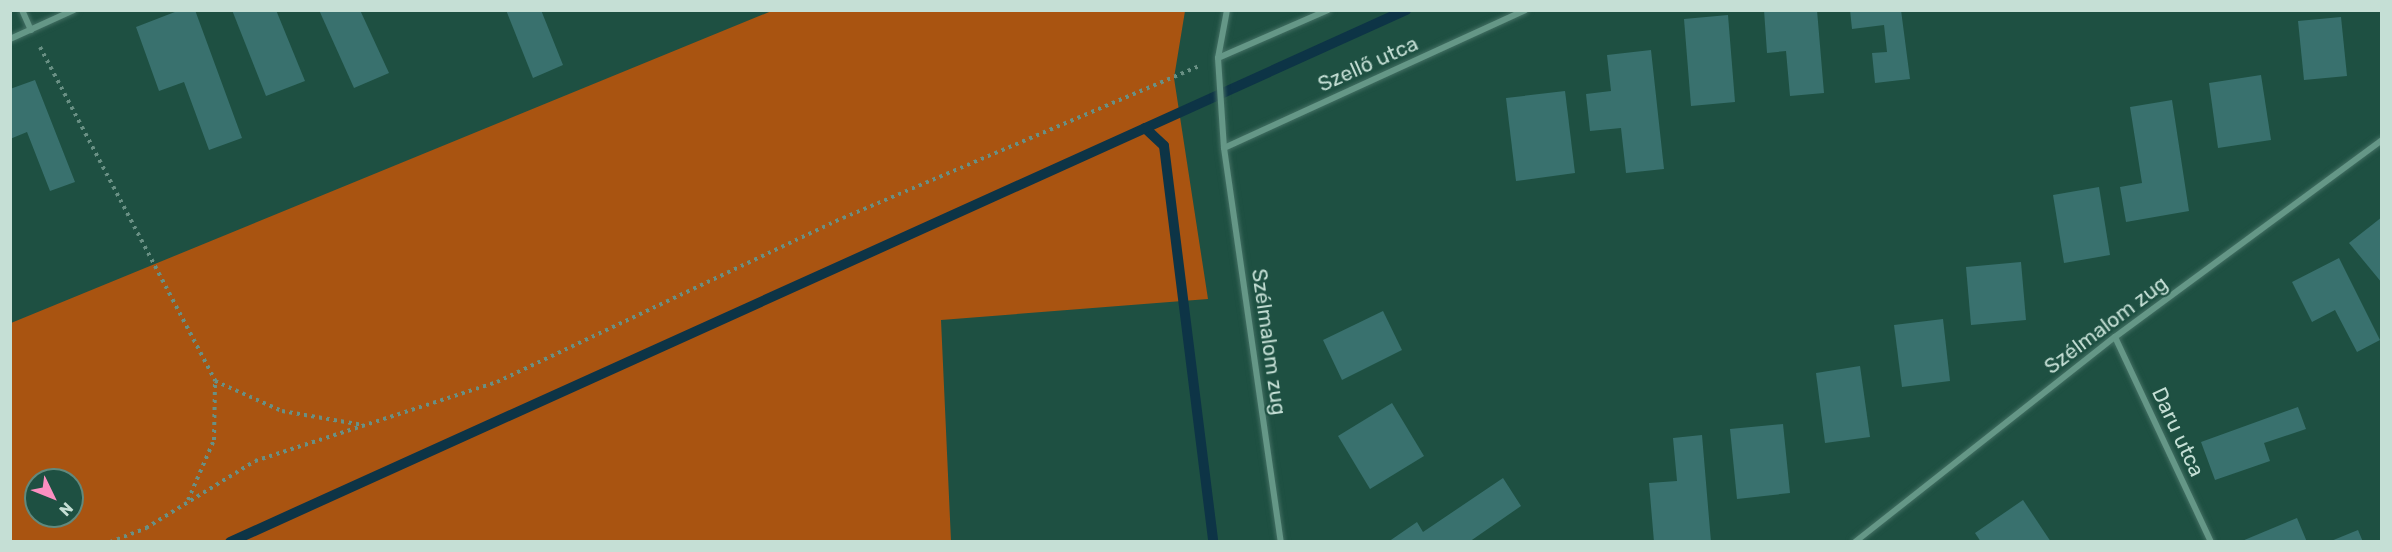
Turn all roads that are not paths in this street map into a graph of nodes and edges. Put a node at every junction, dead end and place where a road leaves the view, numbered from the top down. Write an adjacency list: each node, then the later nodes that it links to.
1 (22, 10): 6 (street)
2 (74, 10): 6 (street)
3 (1227, 10): 8 (street, Szélmalom zug)
4 (1328, 10): 8 (street)
5 (1525, 10): 10 (street, Szellő utca)
6 (31, 30): 7 (street)
7 (10, 39)
8 (1218, 58): 10 (street, Szélmalom zug)
9 (2382, 140): 11 (street, Szélmalom zug)
10 (1224, 147): 12 (street, Szélmalom zug)
11 (2115, 337): 13 (street, Szélmalom zug); 14 (street, Daru utca)
12 (1281, 542)
13 (1855, 542)
14 (2211, 542)

